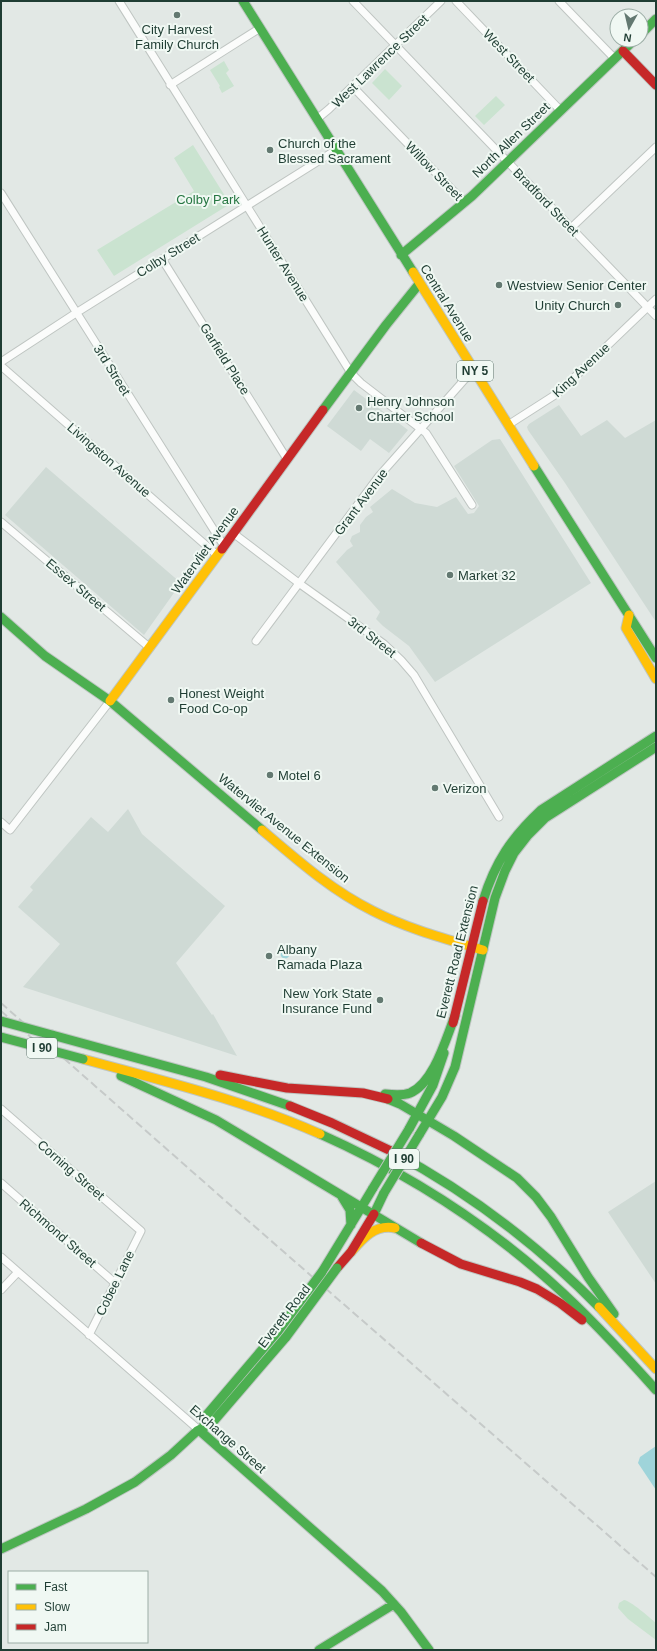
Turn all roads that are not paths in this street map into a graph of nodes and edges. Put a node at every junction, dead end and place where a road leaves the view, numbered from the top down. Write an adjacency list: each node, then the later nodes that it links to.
1 (119, 1): 12 (street, Hunter Avenue)
2 (243, 1): 7 (main road, Central Avenue / NY 5)
3 (353, 1): 8 (street, Bradford Street)
4 (441, 1): 8 (street, West Lawrence Street)
5 (456, 1): 15 (street, West Street)
6 (559, 1): 11 (street)
7 (260, 28): 12 (street); 16 (main road, Central Avenue / NY 5)
8 (396, 45): 14 (street, West Lawrence Street); 19 (street, Bradford Street)
9 (626, 48): 10 (main road, North Allen Street)
10 (623, 51): 11 (main road, North Allen Street); 13 (main road)
11 (615, 59): 15 (main road, North Allen Street)
12 (170, 85): 22 (street, Hunter Avenue)
13 (656, 85)
14 (353, 87): 16 (street, West Lawrence Street); 21 (street, Willow Street)
15 (561, 111): 19 (main road, North Allen Street)
16 (317, 119): 18 (main road, Central Avenue / NY 5)
17 (656, 147): 23 (street)
18 (336, 150): 22 (street, Colby Street); 24 (main road, Central Avenue / NY 5)
19 (508, 162): 21 (main road, North Allen Street); 23 (street, Bradford Street)
20 (1, 193): 29 (street, 3rd Street)
21 (465, 203): 24 (main road, North Allen Street)
22 (246, 206): 25 (street, Colby Street); 34 (street, Hunter Avenue)
23 (571, 228): 28 (street, Bradford Street)
24 (401, 255): 26 (main road, Central Avenue / NY 5)
25 (162, 259): 29 (street, Colby Street); 37 (street, Garfield Place)
26 (419, 284): 33 (main road, Central Avenue / NY 5); 34 (main road, Watervliet Avenue)
27 (656, 299): 28 (street, King Avenue)
28 (648, 308): 30 (street, Bradford Street); 35 (street, King Avenue)
29 (76, 313): 31 (street, Colby Street); 41 (street, 3rd Street)
30 (656, 316)
31 (1, 362)
32 (1, 366): 42 (street, Livingston Avenue)
33 (475, 372): 35 (main road, Central Avenue / NY 5); 36 (street, Grant Avenue)
34 (351, 373): 36 (street, Hunter Avenue); 37 (main road, Watervliet Avenue)
35 (508, 425): 44 (main road, Central Avenue / NY 5)
36 (421, 428): 38 (street, Hunter Avenue); 43 (street, Grant Avenue)
37 (288, 459): 40 (main road, Watervliet Avenue)
38 (472, 505)
39 (1, 522): 47 (street, Essex Street)
40 (233, 533): 41 (main road, Watervliet Avenue); 43 (street, 3rd Street)
41 (224, 546): 42 (main road, Watervliet Avenue)
42 (217, 555): 47 (main road, Watervliet Avenue)
43 (300, 584): 46 (street, Grant Avenue); 55 (street, 3rd Street)
44 (629, 616): 48 (main road, Central Avenue / NY 5); 49 (main road)
45 (1, 617): 50 (main road, Watervliet Avenue Extension)
46 (256, 641)
47 (150, 648): 50 (main road, Watervliet Avenue)
48 (656, 658)
49 (656, 679)
50 (110, 702): 56 (street, Watervliet Avenue); 57 (main road, Watervliet Avenue Extension)
51 (656, 736): 57 (main road, Everett Road Extension)
52 (656, 747): 54 (main road, Everett Road Extension)
53 (656, 752): 54 (main road)
54 (610, 775): 58 (main road, Everett Road Extension)
55 (499, 816)
56 (1, 822)
57 (471, 947): 58 (main road, Watervliet Avenue Extension); 59 (main road, Everett Road Extension)
58 (482, 950): 67 (main road, Everett Road Extension)
59 (455, 1016): 64 (main road); 66 (main road, Everett Road Extension)
60 (1, 1021): 62 (main road, I 90, bridge)
61 (1, 1036): 63 (main road, I 90, bridge)
62 (108, 1051): 64 (main road); 82 (main road, I 90)
63 (82, 1059): 69 (main road); 84 (main road, I 90)
64 (352, 1092): 66 (main road)
65 (2, 1113): 73 (street, Corning Street)
66 (418, 1114): 67 (main road); 70 (main road, Everett Road Extension, bridge)
67 (428, 1120): 71 (main road, Everett Road Extension, bridge); 82 (main road)
68 (1, 1183): 78 (street, Richmond Street)
69 (341, 1196): 70 (main road); 72 (main road)
70 (361, 1208): 71 (main road); 72 (main road, Everett Road)
71 (374, 1214): 74 (main road); 75 (main road, Everett Road)
72 (351, 1225): 80 (main road, Everett Road, bridge)
73 (141, 1231): 78 (street, Cobee Lane)
74 (405, 1232): 75 (main road); 84 (main road)
75 (351, 1252): 80 (main road, Everett Road, bridge)
76 (1, 1257): 77 (street, Exchange Street)
77 (18, 1272): 79 (street); 81 (street, Exchange Street)
78 (115, 1283): 81 (street, Cobee Lane)
79 (1, 1290)
80 (282, 1334): 85 (main road, Everett Road)
81 (90, 1335): 85 (street, Exchange Street)
82 (647, 1359): 83 (main road, I 90)
83 (656, 1369)
84 (656, 1391)
85 (201, 1428): 86 (main road, Everett Road); 87 (main road, Exchange Street)
86 (1, 1549)
87 (394, 1604): 88 (main road); 89 (main road, Exchange Street)
88 (319, 1650)
89 (429, 1650)

